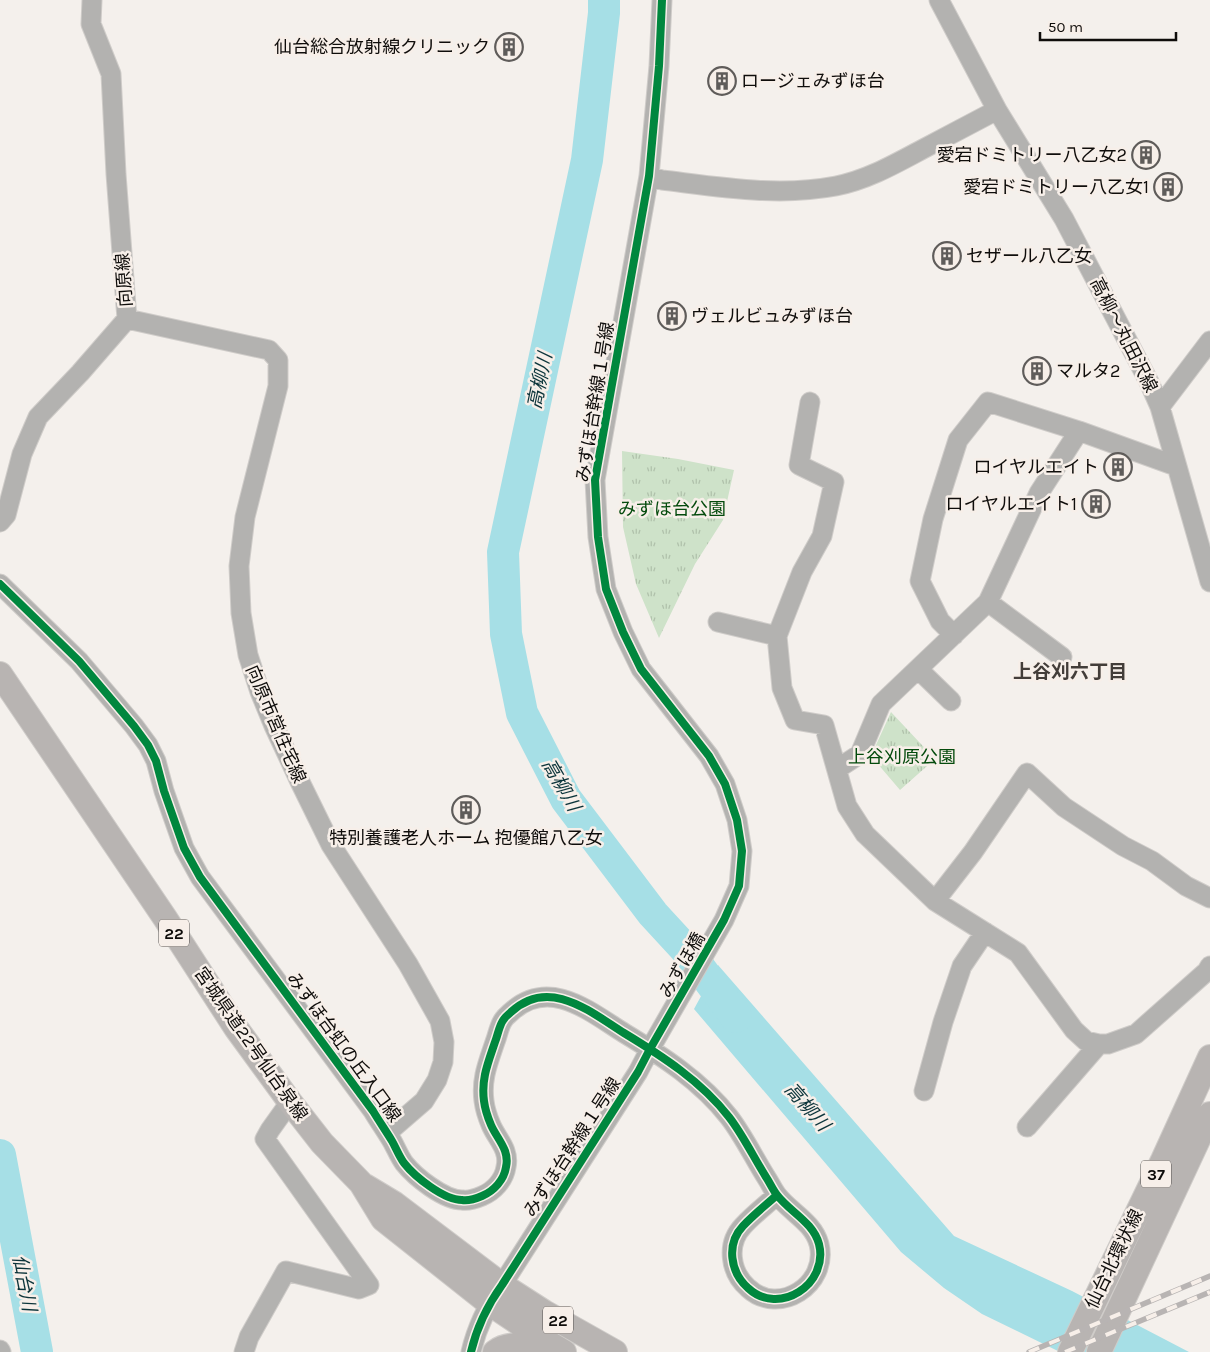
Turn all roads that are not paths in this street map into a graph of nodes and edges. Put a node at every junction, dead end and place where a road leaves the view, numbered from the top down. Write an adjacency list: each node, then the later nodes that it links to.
1 (92, 0): 6 (street, 向原線)
2 (662, 0): 5 (street, みずほ台幹線１号線)
3 (939, 0): 4 (street, 高柳～丸田沢線)
4 (997, 110): 5 (street); 9 (street, 高柳～丸田沢線)
5 (649, 176): 26 (street, みずほ台幹線１号線)
6 (127, 319): 12 (street, 向原線); 37 (street, 向原市営住宅線)
7 (1210, 341): 9 (street)
8 (810, 402): 18 (street)
9 (1160, 407): 11 (street, 高柳～丸田沢線)
10 (1079, 430): 11 (street); 15 (street); 17 (street)
11 (1176, 466): 13 (street, 高柳～丸田沢線)
12 (0, 522)
13 (1210, 582)
14 (0, 584): 37 (street, みずほ台虹の丘入口線)
15 (988, 602): 17 (street); 19 (street)
16 (718, 622): 18 (street)
17 (954, 635): 20 (street)
18 (777, 636): 23 (street)
19 (1062, 656)
20 (918, 668): 22 (street); 23 (street)
21 (0, 674): 34 (main road, 宮城県道22号仙台泉線 / 22)
22 (952, 700)
23 (837, 769): 25 (street)
24 (1210, 898): 25 (street)
25 (935, 901): 27 (street)
26 (724, 920): 29 (street, みずほ橋)
27 (985, 932): 30 (street); 33 (street)
28 (1210, 966): 30 (street)
29 (665, 1024): 31 (street, みずほ台幹線１号線)
30 (1098, 1044): 36 (street)
31 (650, 1049): 37 (street, みずほ台虹の丘入口線); 38 (street, みずほ台虹の丘入口線); 39 (street, みずほ台幹線１号線)
32 (1210, 1057): 46 (main road, 仙台北環状線 / 37)
33 (924, 1091)
34 (290, 1102): 39 (main road, 宮城県道22号仙台泉線 / 22); 40 (street)
35 (1210, 1114): 47 (main road, 仙台北環状線 / 37)
36 (1027, 1127)
37 (387, 1133)
38 (777, 1195): 38 (street)
39 (496, 1294): 41 (street, みずほ台幹線１号線); 44 (main road, 22); 45 (main road, 22)
40 (244, 1352)
41 (471, 1352)
42 (495, 1352): 43 (main road)
43 (554, 1352)
44 (564, 1352)
45 (615, 1352)
46 (1070, 1352)
47 (1100, 1352)

